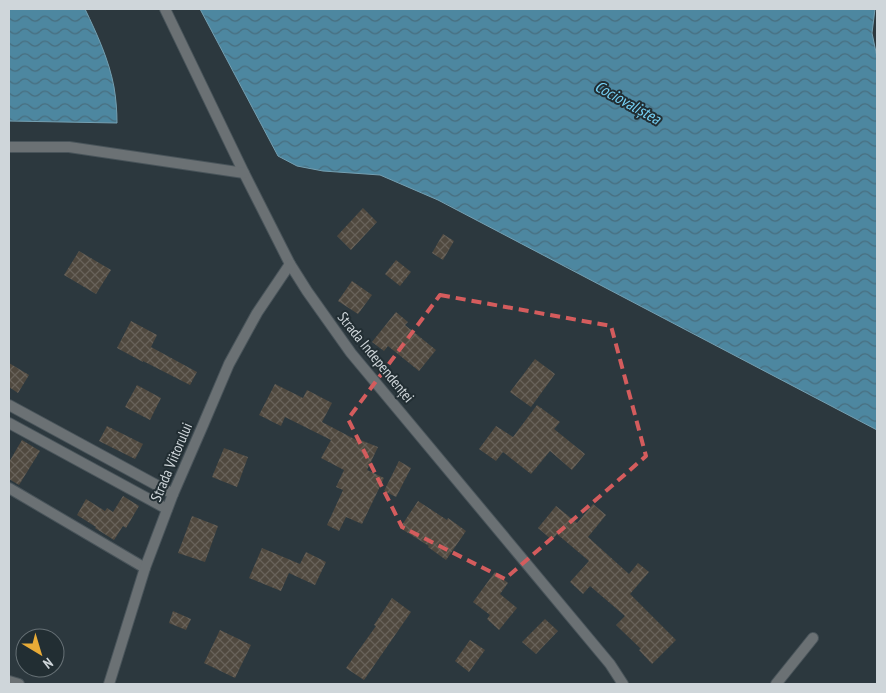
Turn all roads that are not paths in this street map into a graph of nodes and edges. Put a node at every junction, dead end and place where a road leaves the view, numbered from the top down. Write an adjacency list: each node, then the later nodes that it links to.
1 (165, 9): 3 (street, Strada Independenței)
2 (9, 147): 3 (street)
3 (244, 173): 4 (street, Strada Independenței)
4 (290, 264): 8 (street, Strada Viitorului); 15 (street, Strada Independenței)
5 (9, 405): 8 (street)
6 (9, 422): 9 (street)
7 (9, 488): 10 (street)
8 (173, 494): 9 (street, Strada Viitorului)
9 (167, 509): 10 (street, Strada Viitorului)
10 (145, 568): 14 (street, Strada Viitorului)
11 (812, 638): 16 (street)
12 (9, 680): 13 (street)
13 (19, 684)
14 (109, 684)
15 (623, 684)
16 (776, 684)

